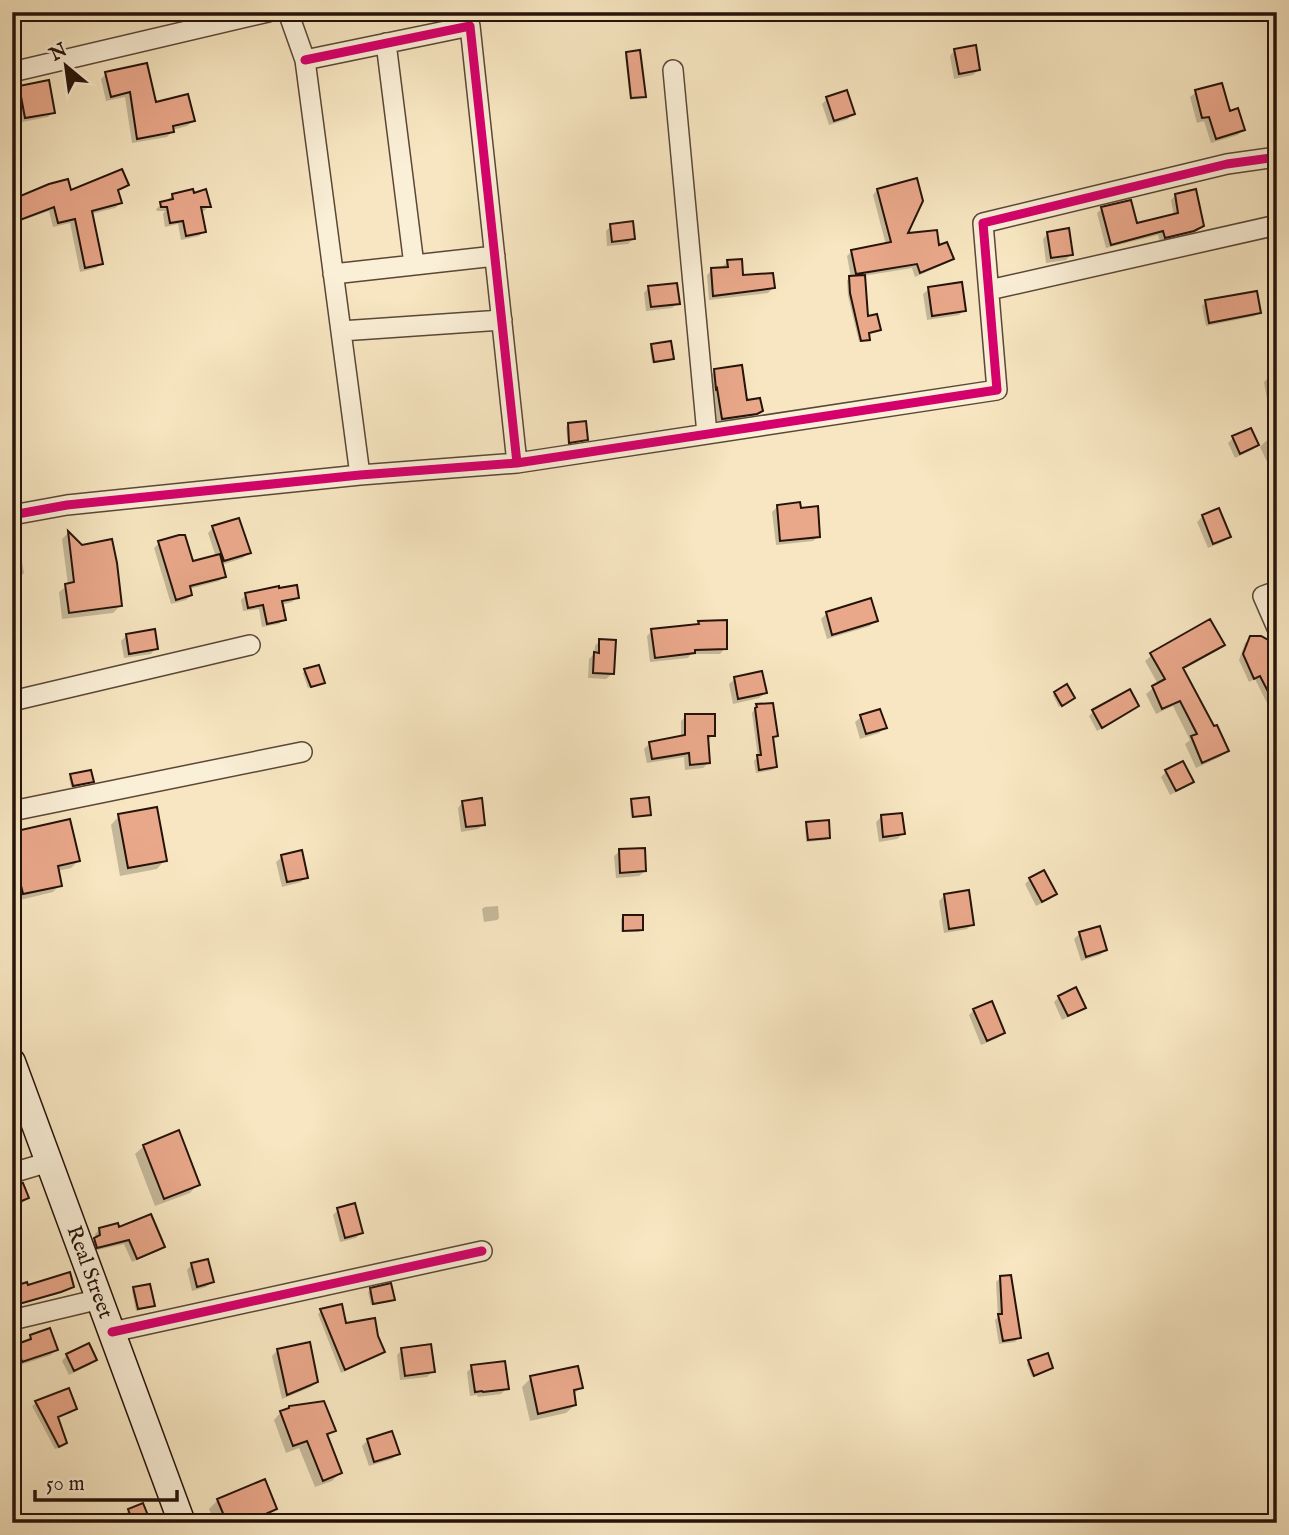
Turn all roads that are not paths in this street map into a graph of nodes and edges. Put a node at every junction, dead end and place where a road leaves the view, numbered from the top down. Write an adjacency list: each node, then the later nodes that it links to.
1 (268, 12): 6 (street)
2 (288, 12): 4 (street)
3 (386, 43): 4 (street); 9 (street); 10 (street)
4 (304, 60): 11 (street)
5 (673, 70): 15 (street)
6 (12, 72)
7 (1277, 157): 12 (street)
8 (1277, 225): 12 (street)
9 (495, 256): 10 (street); 13 (street)
10 (414, 265): 11 (street)
11 (333, 274): 14 (street)
12 (989, 290): 15 (street)
13 (502, 320): 14 (street); 16 (street)
14 (341, 331): 17 (street)
15 (707, 433): 16 (street)
16 (517, 463): 17 (street)
17 (360, 475): 18 (street)
18 (12, 515)
19 (1277, 591): 20 (street)
20 (1277, 628)
21 (250, 645): 22 (street)
22 (12, 701)
23 (302, 752): 24 (street)
24 (12, 811)
25 (12, 1062): 26 (main road, Real Street)
26 (49, 1162): 27 (street); 29 (main road, Real Street)
27 (12, 1173)
28 (481, 1251): 31 (street)
29 (100, 1299): 30 (street); 31 (main road, Real Street)
30 (12, 1320)
31 (112, 1332): 32 (main road, Real Street)
32 (182, 1523)

